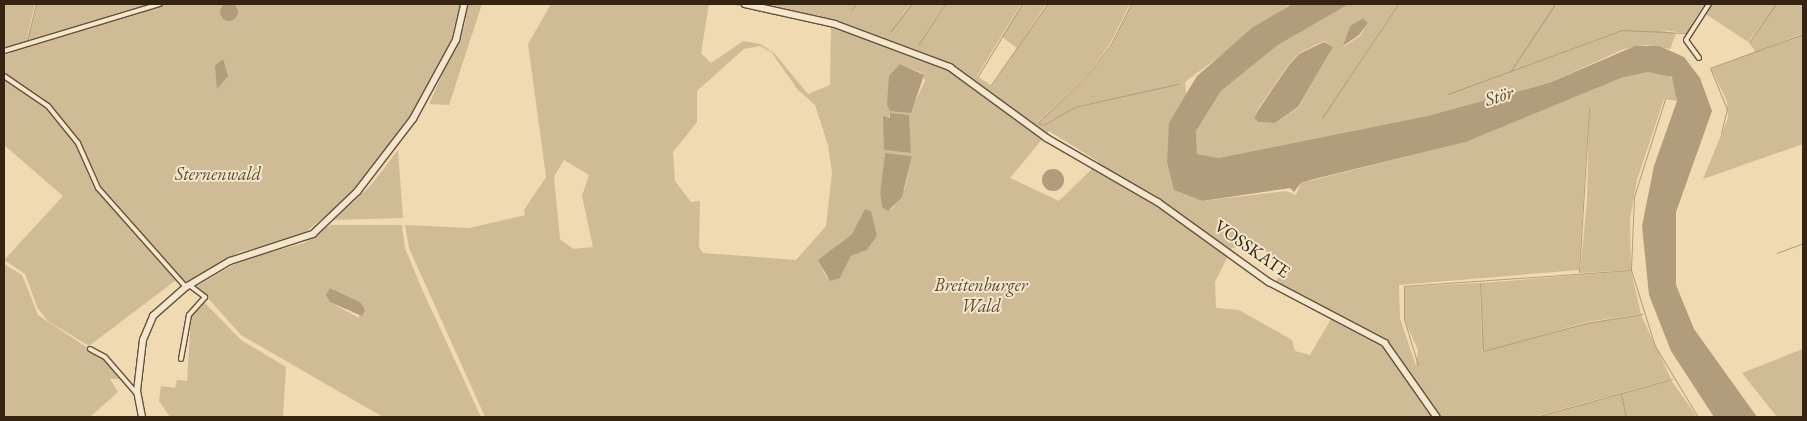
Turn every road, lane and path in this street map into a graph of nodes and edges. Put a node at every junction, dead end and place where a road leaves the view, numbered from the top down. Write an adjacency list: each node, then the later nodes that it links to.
1 (160, 4): 5 (street)
2 (464, 4): 8 (main road)
3 (745, 4): 13 (main road, VOSSKATE)
4 (1709, 4): 6 (street)
5 (4, 51)
6 (1699, 58)
7 (4, 76): 8 (street)
8 (187, 286): 10 (street); 11 (main road)
9 (90, 349): 11 (street)
10 (181, 359)
11 (137, 394): 12 (main road)
12 (142, 417)
13 (1436, 417)

